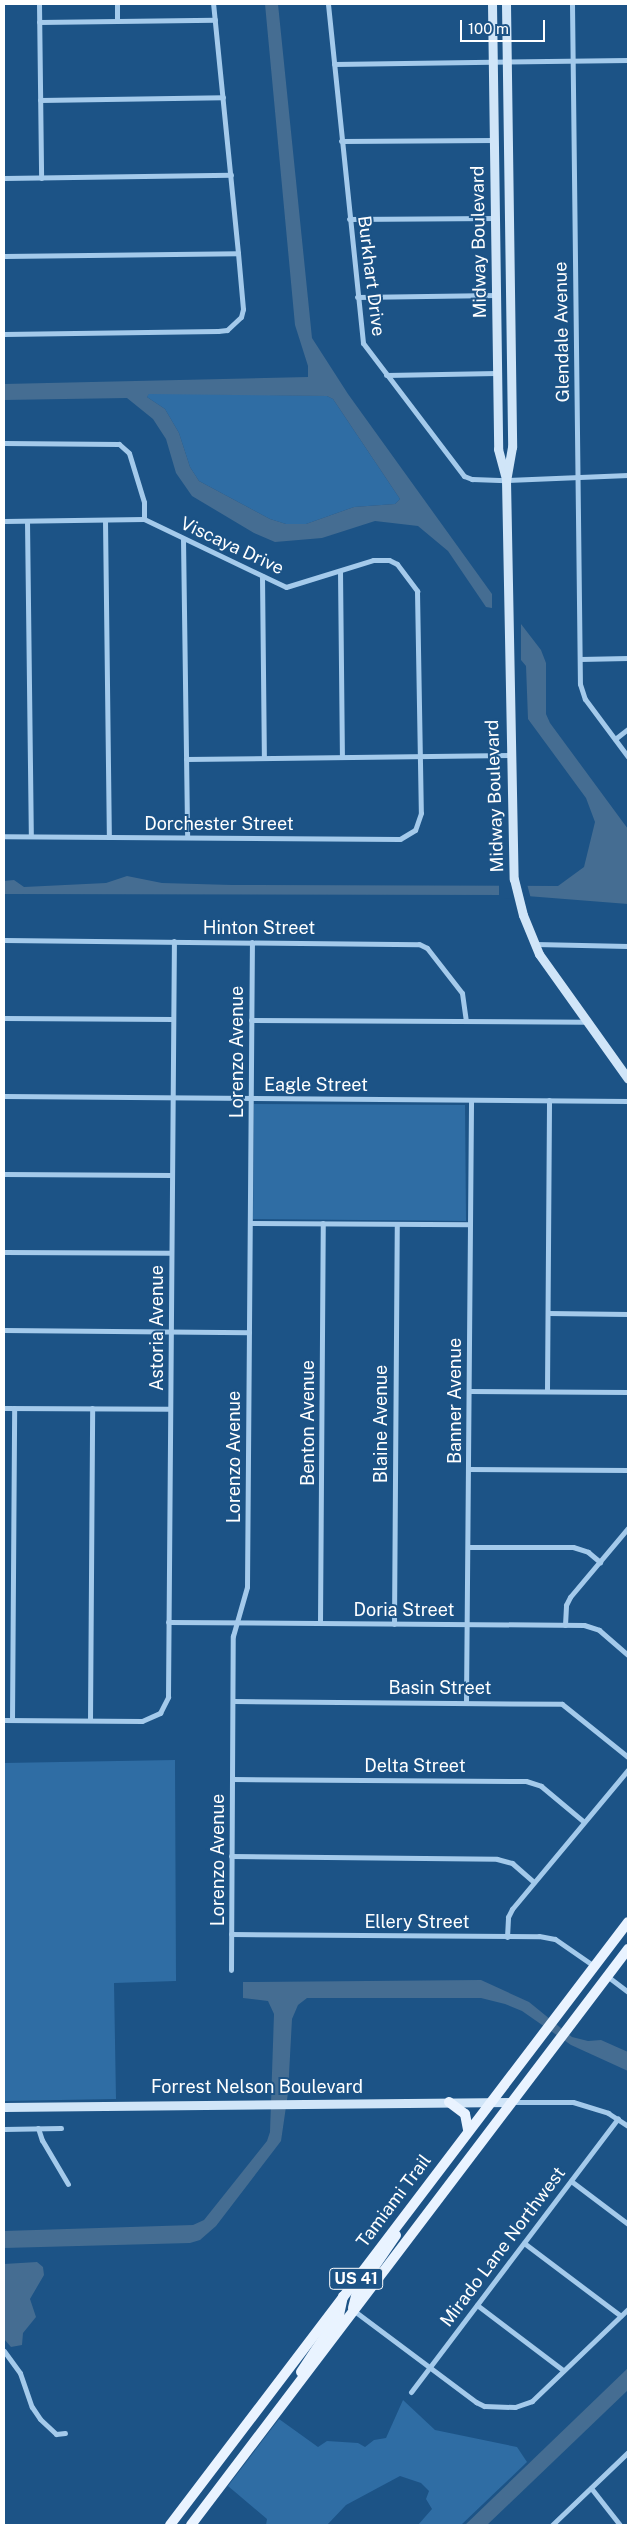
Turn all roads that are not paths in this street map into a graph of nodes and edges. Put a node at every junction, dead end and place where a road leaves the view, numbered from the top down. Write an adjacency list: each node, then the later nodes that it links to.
1 (39, 4): 10 (street)
2 (117, 4): 9 (street)
3 (213, 4): 8 (street)
4 (328, 4): 15 (street, Burkhart Drive)
5 (492, 4): 13 (street, Midway Boulevard)
6 (506, 4): 14 (street, Midway Boulevard)
7 (572, 4): 12 (street, Glendale Avenue)
8 (215, 20): 9 (street); 16 (street)
9 (117, 21): 10 (street)
10 (39, 22): 17 (street)
11 (628, 60): 12 (street)
12 (572, 61): 14 (street); 34 (street, Glendale Avenue)
13 (493, 62): 14 (street); 15 (street); 18 (street, Midway Boulevard)
14 (507, 62): 35 (street, Midway Boulevard)
15 (334, 64): 19 (street, Burkhart Drive)
16 (223, 98): 17 (street); 20 (street)
17 (40, 100): 22 (street)
18 (494, 140): 19 (street); 23 (street, Midway Boulevard)
19 (342, 142): 24 (street, Burkhart Drive)
20 (231, 175): 22 (street); 25 (street)
21 (4, 178): 22 (street)
22 (41, 178)
23 (495, 218): 24 (street); 27 (street, Midway Boulevard)
24 (349, 219): 28 (street, Burkhart Drive)
25 (238, 253): 26 (street); 29 (street)
26 (4, 256)
27 (496, 295): 28 (street); 30 (street, Midway Boulevard)
28 (357, 297): 31 (street, Burkhart Drive)
29 (4, 334)
30 (497, 373): 31 (street); 35 (street, Midway Boulevard)
31 (386, 375): 35 (street, Burkhart Drive)
32 (4, 443): 37 (street)
33 (628, 475): 34 (street, Burkhart Drive)
34 (578, 479): 35 (street, Burkhart Drive); 44 (street, Glendale Avenue)
35 (506, 480): 47 (street, Midway Boulevard)
36 (105, 520): 37 (street, Viscaya Drive); 39 (street, Viscaya Drive); 56 (street)
37 (144, 520): 40 (street, Viscaya Drive)
38 (4, 521): 39 (street, Viscaya Drive)
39 (27, 521): 55 (street)
40 (184, 539): 42 (street, Viscaya Drive); 52 (street)
41 (340, 572): 42 (street, Viscaya Drive); 48 (street, Viscaya Drive); 51 (street)
42 (262, 576): 50 (street)
43 (628, 658): 44 (street)
44 (580, 659): 46 (street, Glendale Avenue)
45 (628, 729): 46 (street)
46 (615, 739): 49 (street, Glendale Avenue)
47 (510, 755): 48 (street); 61 (street, Midway Boulevard)
48 (420, 756): 51 (street); 53 (street, Viscaya Drive)
49 (628, 757)
50 (264, 758): 51 (street); 52 (street)
51 (342, 758)
52 (186, 759): 57 (street)
53 (420, 815): 57 (street, Dorchester Street)
54 (4, 836): 55 (street, Dorchester Street)
55 (31, 836): 56 (street, Dorchester Street)
56 (109, 837): 57 (street, Dorchester Street)
57 (187, 837)
58 (4, 940): 59 (street, Hinton Street)
59 (174, 941): 60 (street, Hinton Street); 64 (street, Astoria Avenue)
60 (252, 942): 65 (street, Lorenzo Avenue); 66 (street, Hinton Street)
61 (535, 944): 62 (street); 67 (street, Midway Boulevard)
62 (628, 946)
63 (4, 1018): 64 (street)
64 (173, 1019): 70 (street, Astoria Avenue)
65 (251, 1020): 66 (street); 71 (street, Lorenzo Avenue)
66 (466, 1022): 67 (street)
67 (587, 1022): 68 (street, Midway Boulevard)
68 (628, 1079)
69 (4, 1096): 70 (street, Eagle Street)
70 (173, 1097): 71 (street, Eagle Street); 76 (street, Astoria Avenue)
71 (251, 1098): 72 (street, Eagle Street); 77 (street, Lorenzo Avenue)
72 (471, 1100): 73 (street, Eagle Street); 80 (street, Banner Avenue)
73 (549, 1100): 74 (street, Eagle Street); 83 (street)
74 (628, 1101)
75 (4, 1174): 76 (street)
76 (172, 1175): 82 (street, Astoria Avenue)
77 (250, 1222): 78 (street); 87 (street, Lorenzo Avenue)
78 (323, 1223): 79 (street); 102 (street, Benton Avenue)
79 (397, 1224): 80 (street); 103 (street, Blaine Avenue)
80 (470, 1224): 88 (street, Banner Avenue)
81 (4, 1252): 82 (street)
82 (171, 1253): 86 (street, Astoria Avenue)
83 (548, 1313): 84 (street); 89 (street)
84 (628, 1314)
85 (4, 1330): 86 (street)
86 (171, 1331): 87 (street); 94 (street, Astoria Avenue)
87 (249, 1332): 101 (street, Lorenzo Avenue)
88 (469, 1390): 89 (street); 95 (street, Banner Avenue)
89 (547, 1391): 90 (street)
90 (628, 1392)
91 (4, 1408): 92 (street)
92 (14, 1408): 93 (street); 110 (street)
93 (92, 1408): 94 (street); 111 (street)
94 (170, 1409): 100 (street, Astoria Avenue)
95 (468, 1469): 96 (street); 98 (street, Banner Avenue)
96 (628, 1470)
97 (628, 1528): 99 (street)
98 (468, 1546): 99 (street); 104 (street, Banner Avenue)
99 (600, 1562): 105 (street)
100 (168, 1622): 101 (street, Doria Street); 111 (street, Astoria Avenue)
101 (238, 1623): 102 (street, Doria Street); 107 (street, Lorenzo Avenue)
102 (320, 1623): 103 (street, Doria Street)
103 (394, 1624): 104 (street, Doria Street)
104 (467, 1624): 105 (street, Doria Street); 108 (street, Banner Avenue)
105 (565, 1625): 106 (street, Doria Street)
106 (627, 1652)
107 (233, 1701): 108 (street, Basin Street); 114 (street, Lorenzo Avenue)
108 (466, 1702): 112 (street, Basin Street)
109 (4, 1720): 110 (street)
110 (12, 1720): 111 (street)
111 (90, 1720)
112 (628, 1757)
113 (628, 1770): 115 (street)
114 (232, 1778): 115 (street, Delta Street); 116 (street, Lorenzo Avenue)
115 (584, 1822): 117 (street)
116 (231, 1856): 117 (street); 119 (street, Lorenzo Avenue)
117 (534, 1882): 120 (street)
118 (628, 1922): 121 (main road, Tamiami Trail / US 41)
119 (231, 1934): 120 (street, Ellery Street); 124 (street, Lorenzo Avenue)
120 (507, 1937): 123 (street, Ellery Street)
121 (615, 1939): 123 (main road, Tamiami Trail / US 41); 125 (main road)
122 (628, 1949): 125 (main road, Tamiami Trail / US 41)
123 (594, 1966): 127 (main road); 129 (main road, Tamiami Trail / US 41)
124 (230, 1970)
125 (607, 1976): 126 (street); 127 (main road, Tamiami Trail / US 41)
126 (628, 1992)
127 (591, 1997): 130 (main road, Tamiami Trail / US 41)
128 (449, 2102): 129 (street, Forrest Nelson Boulevard); 131 (street, Forrest Nelson Boulevard); 137 (main road)
129 (489, 2102): 130 (street, Forrest Nelson Boulevard); 137 (main road, Tamiami Trail / US 41)
130 (510, 2102): 132 (street); 146 (main road, Tamiami Trail / US 41)
131 (4, 2107)
132 (618, 2118): 133 (street); 138 (street, Mirado Lane Northwest)
133 (628, 2126)
134 (38, 2128): 135 (street); 136 (street); 139 (street)
135 (60, 2128)
136 (4, 2129)
137 (468, 2130): 140 (main road, Tamiami Trail / US 41)
138 (571, 2181): 141 (street); 142 (street, Mirado Lane Northwest)
139 (68, 2184)
140 (414, 2201): 143 (main road, Tamiami Trail / US 41); 146 (main road)
141 (628, 2224)
142 (524, 2243): 144 (street, Mirado Lane Northwest); 147 (street)
143 (343, 2295): 152 (main road); 156 (main road, Tamiami Trail / US 41)
144 (477, 2305): 149 (street, Mirado Lane Northwest); 150 (street)
145 (628, 2309): 147 (street)
146 (353, 2310): 149 (street); 152 (main road, Tamiami Trail / US 41)
147 (621, 2316): 150 (street)
148 (4, 2351): 153 (street)
149 (430, 2367): 150 (street); 151 (street, Mirado Lane Northwest)
150 (564, 2370)
151 (411, 2392)
152 (289, 2395): 157 (main road, Tamiami Trail / US 41)
153 (65, 2433)
154 (628, 2452): 155 (street)
155 (591, 2488): 158 (street); 159 (street)
156 (170, 2525)
157 (191, 2525)
158 (552, 2525)
159 (620, 2525)

